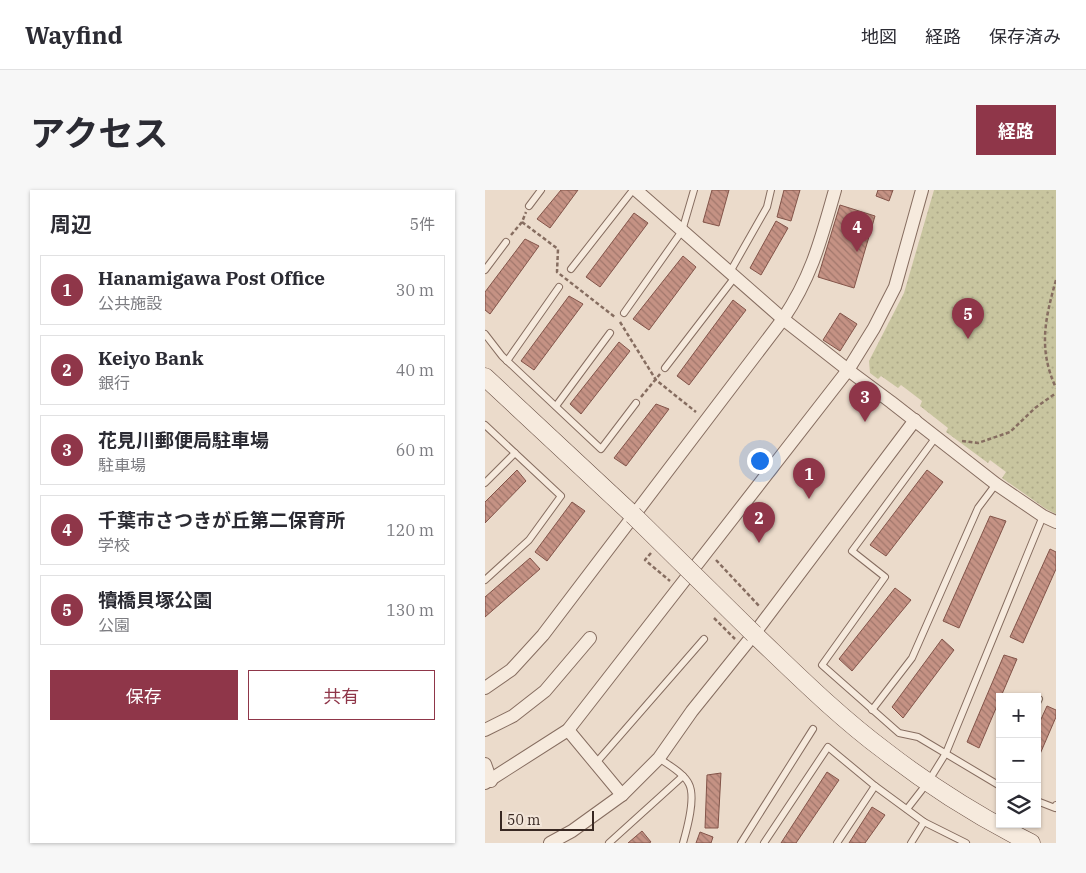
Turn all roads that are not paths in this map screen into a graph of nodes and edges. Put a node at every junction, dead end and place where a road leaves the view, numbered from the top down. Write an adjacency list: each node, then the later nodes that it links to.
1 (541, 190): 7 (lane)
2 (634, 190): 8 (street); 10 (lane)
3 (694, 190): 8 (lane)
4 (771, 190): 12 (lane)
5 (835, 190): 15 (street)
6 (922, 190): 20 (street)
7 (529, 206)
8 (682, 231): 12 (street); 14 (lane)
9 (506, 242): 11 (lane)
10 (571, 269)
11 (485, 270)
12 (733, 274): 15 (street); 19 (lane)
13 (559, 288): 18 (lane)
14 (623, 313)
15 (783, 318): 20 (street); 30 (street)
16 (610, 333): 23 (lane)
17 (485, 334): 18 (lane)
18 (507, 360): 23 (lane)
19 (665, 368)
20 (848, 370): 24 (street); 41 (street)
21 (486, 380): 30 (street)
22 (636, 404): 23 (lane)
23 (556, 406)
24 (915, 420): 26 (street); 34 (street)
25 (485, 425): 27 (lane)
26 (936, 437): 29 (street); 38 (lane)
27 (515, 453): 28 (lane); 33 (lane)
28 (485, 483)
29 (997, 484): 31 (street); 38 (lane)
30 (633, 515): 34 (street, bridge); 37 (street)
31 (1043, 516): 32 (street); 42 (lane)
32 (1056, 522)
33 (485, 580)
34 (754, 634): 43 (street); 48 (street)
35 (591, 638): 40 (street)
36 (704, 639): 44 (lane)
37 (485, 688)
38 (872, 710): 42 (lane)
39 (813, 729): 59 (lane)
40 (485, 730)
41 (568, 730): 44 (street); 47 (street)
42 (946, 753): 48 (lane); 49 (lane)
43 (659, 758): 46 (lane); 51 (street)
44 (596, 763): 51 (street)
45 (485, 764): 47 (street)
46 (683, 776): 57 (lane); 58 (lane)
47 (488, 782)
48 (928, 782): 54 (lane); 64 (street)
49 (996, 784)
50 (875, 786): 54 (lane); 60 (lane); 61 (lane)
51 (622, 795): 56 (street)
52 (1041, 803): 53 (lane)
53 (1056, 805)
54 (907, 809): 55 (lane)
55 (924, 822): 62 (lane); 63 (lane)
56 (550, 843)
57 (609, 843)
58 (683, 843)
59 (741, 843)
60 (764, 843)
61 (837, 843)
62 (911, 843)
63 (966, 843)
64 (1031, 843)

